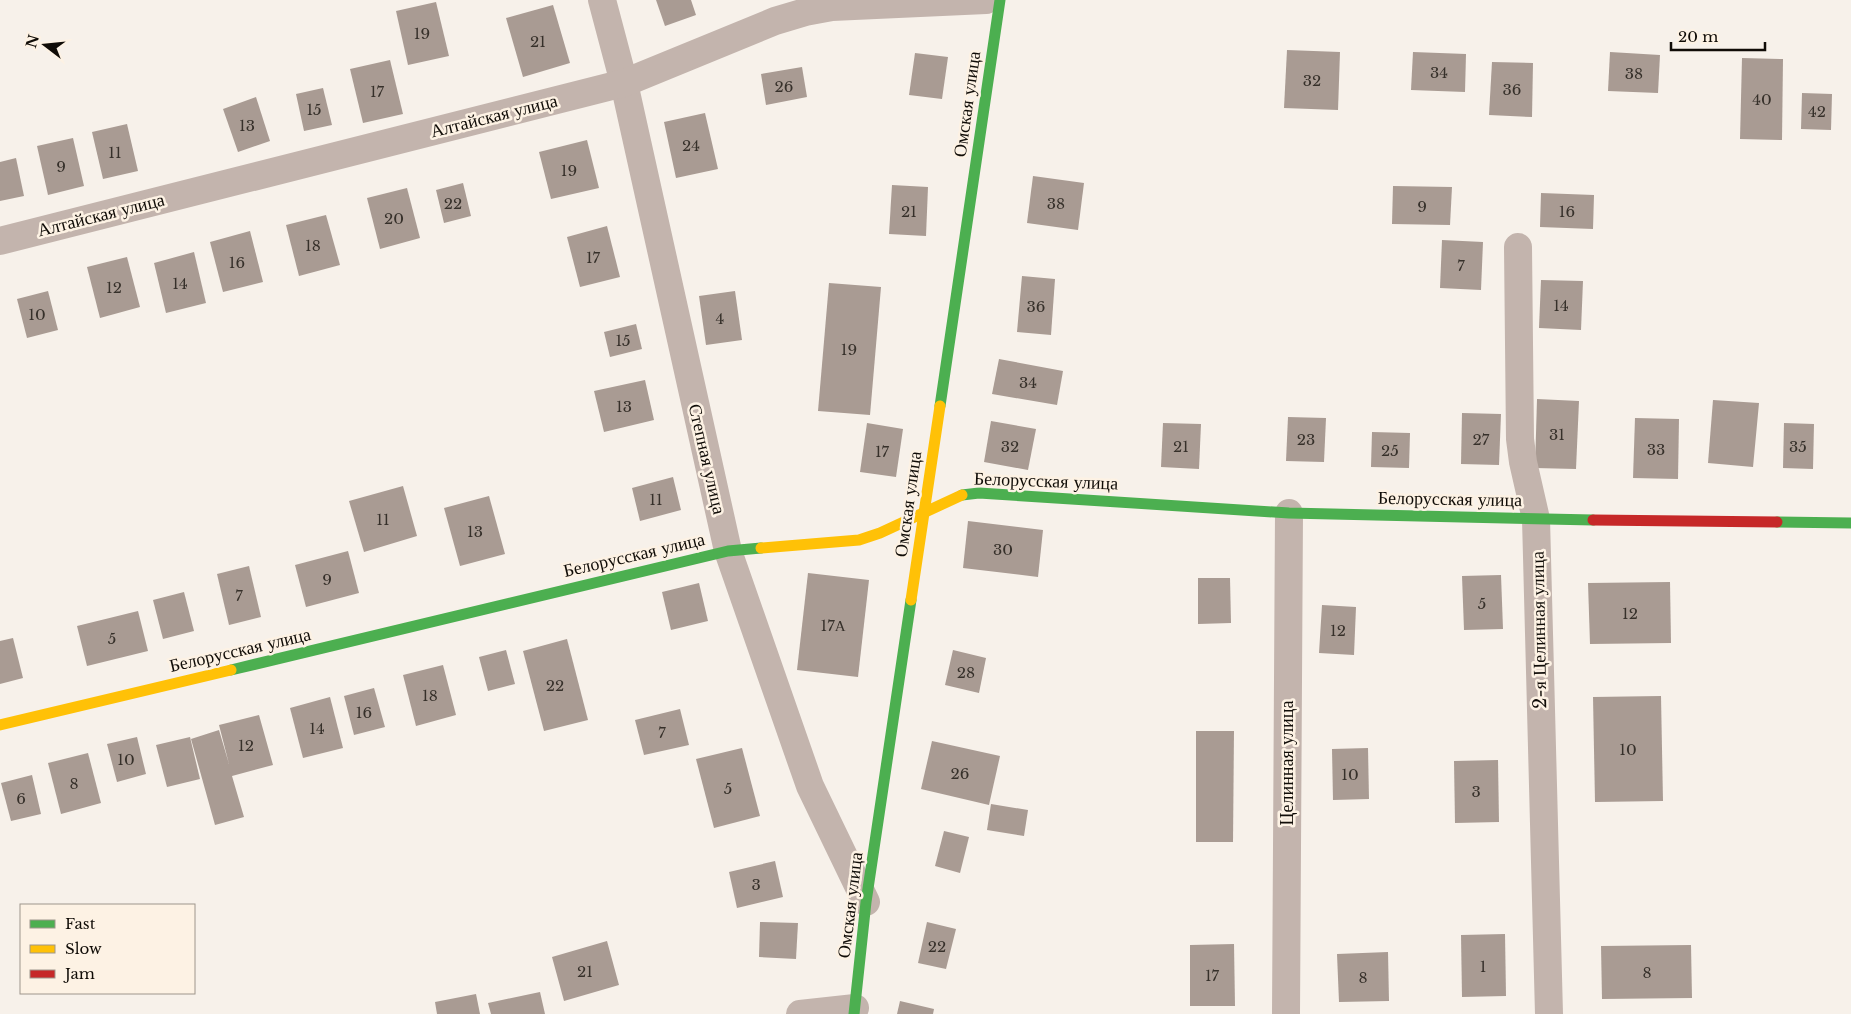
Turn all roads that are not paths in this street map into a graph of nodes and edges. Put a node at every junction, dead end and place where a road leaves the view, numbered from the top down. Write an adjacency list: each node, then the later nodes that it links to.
1 (602, 0): 4 (street, Степная улица)
2 (986, 0): 4 (street, Алтайская улица)
3 (1000, 0): 7 (street, Омская улица)
4 (624, 83): 5 (street, Алтайская улица); 11 (street, Степная улица)
5 (0, 241)
6 (1518, 247): 9 (street, 2-я Целинная улица)
7 (925, 511): 8 (street, Белорусская улица); 11 (street, Белорусская улица); 13 (street, Омская улица)
8 (1289, 513): 9 (street, Белорусская улица); 16 (street, Целинная улица)
9 (1536, 519): 10 (street, Белорусская улица); 17 (street, 2-я Целинная улица)
10 (1851, 524)
11 (728, 551): 12 (street, Белорусская улица); 13 (street, Степная улица)
12 (0, 725)
13 (866, 902): 14 (street, Омская улица)
14 (855, 1011): 15 (street)
15 (800, 1014)
16 (1286, 1014)
17 (1549, 1014)

